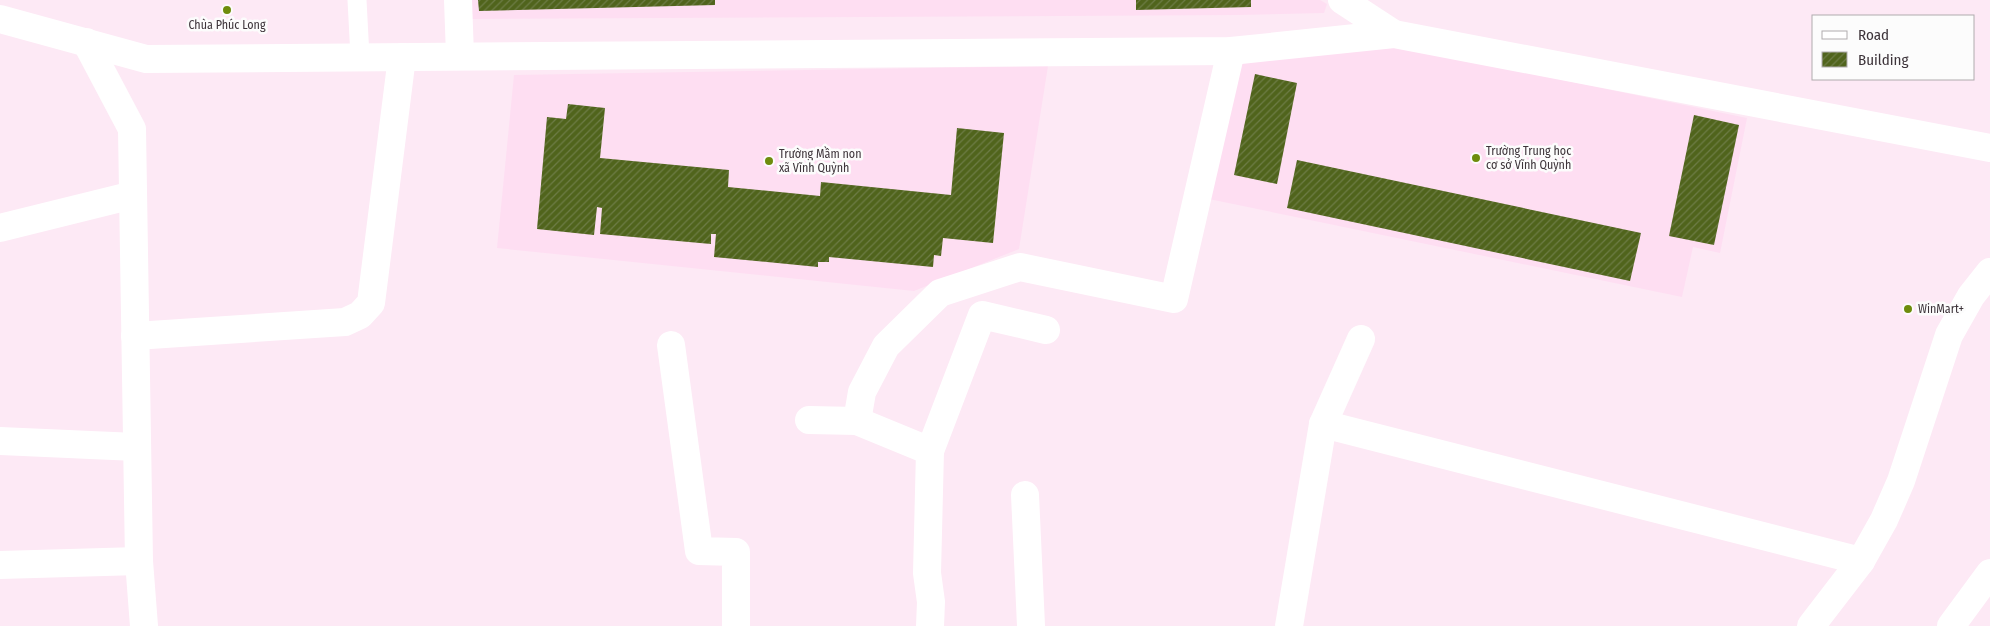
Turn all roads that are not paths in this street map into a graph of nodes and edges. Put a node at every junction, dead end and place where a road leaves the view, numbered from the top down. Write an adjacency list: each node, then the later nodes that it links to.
1 (357, 0): 10 (lane)
2 (458, 0): 8 (street)
3 (1342, 0): 5 (street)
4 (4, 13): 6 (street)
5 (1394, 34): 7 (street); 11 (street)
6 (86, 42): 10 (street); 12 (street)
7 (1231, 51): 8 (street); 20 (street)
8 (460, 55): 9 (street)
9 (402, 57): 10 (street); 16 (street)
10 (360, 58)
11 (1990, 148)
12 (134, 195): 13 (street); 16 (street)
13 (0, 228)
14 (1990, 272): 27 (street)
15 (1046, 330): 24 (street)
16 (135, 336): 23 (street)
17 (1360, 339): 21 (street)
18 (672, 345): 31 (street)
19 (808, 420): 20 (street)
20 (857, 422): 24 (street)
21 (1323, 424): 27 (street); 34 (street)
22 (0, 441): 23 (street)
23 (136, 447): 26 (street)
24 (930, 451): 32 (street)
25 (1025, 495): 33 (street)
26 (139, 561): 28 (street); 30 (street)
27 (1861, 561): 35 (street)
28 (0, 565)
29 (1990, 572): 36 (street)
30 (144, 626)
31 (736, 626)
32 (930, 626)
33 (1031, 626)
34 (1289, 626)
35 (1811, 626)
36 (1951, 626)

